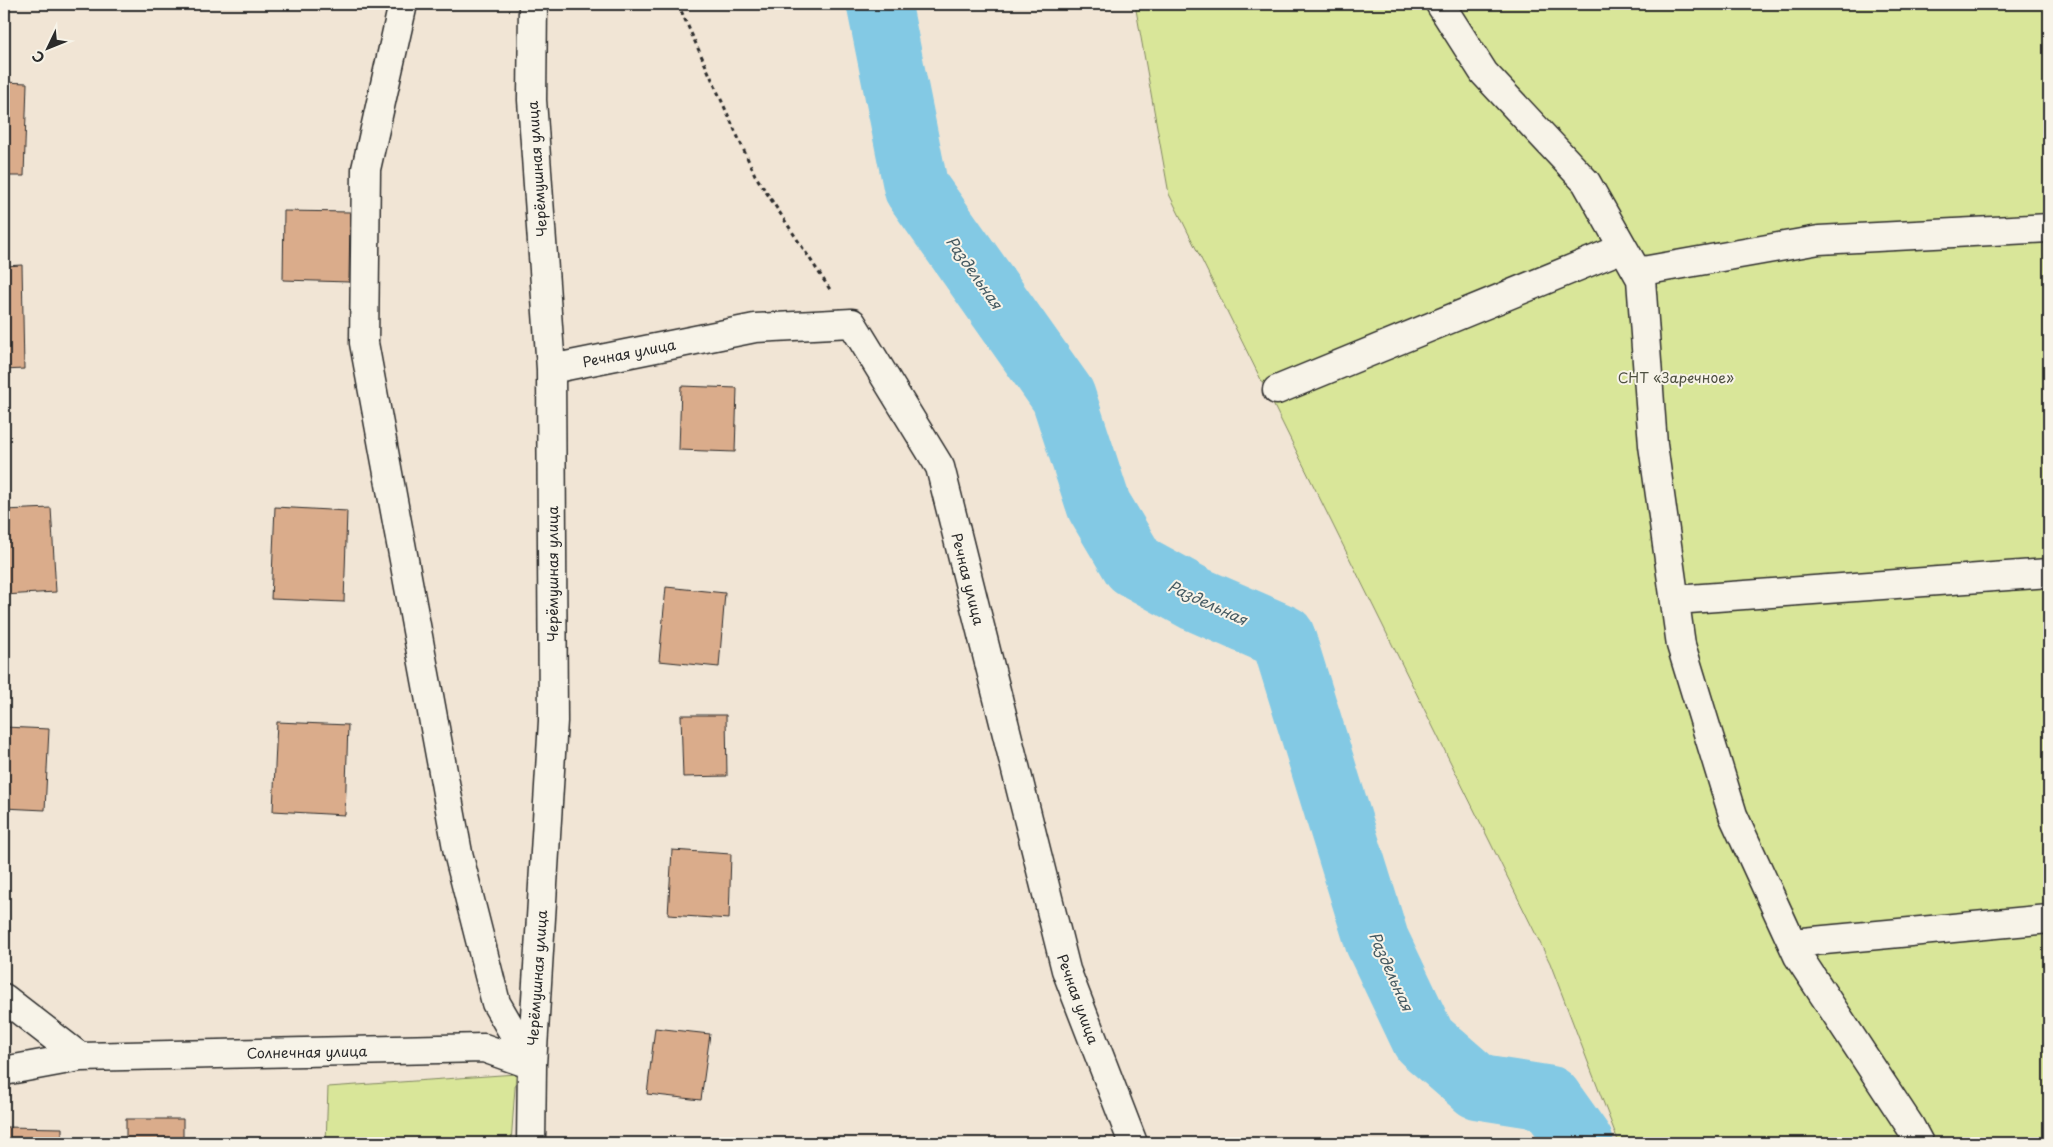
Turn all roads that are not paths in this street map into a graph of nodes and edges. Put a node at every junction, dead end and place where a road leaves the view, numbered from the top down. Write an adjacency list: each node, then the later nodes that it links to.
1 (404, 4): 15 (street)
2 (533, 4): 7 (street, Черёмушная улица)
3 (1440, 4): 5 (street)
4 (2049, 228): 6 (street)
5 (1623, 248): 6 (street); 8 (street)
6 (1636, 272): 10 (street)
7 (551, 369): 15 (street, Черёмушная улица); 18 (street, Речная улица)
8 (1277, 390)
9 (2049, 573): 10 (street)
10 (1675, 600): 12 (street)
11 (2049, 919): 12 (street)
12 (1792, 943): 19 (street)
13 (4, 998): 14 (street)
14 (80, 1056): 15 (street, Солнечная улица); 16 (street, Солнечная улица)
15 (532, 1065): 17 (street, Черёмушная улица)
16 (4, 1071)
17 (530, 1143)
18 (1133, 1143)
19 (1918, 1143)

